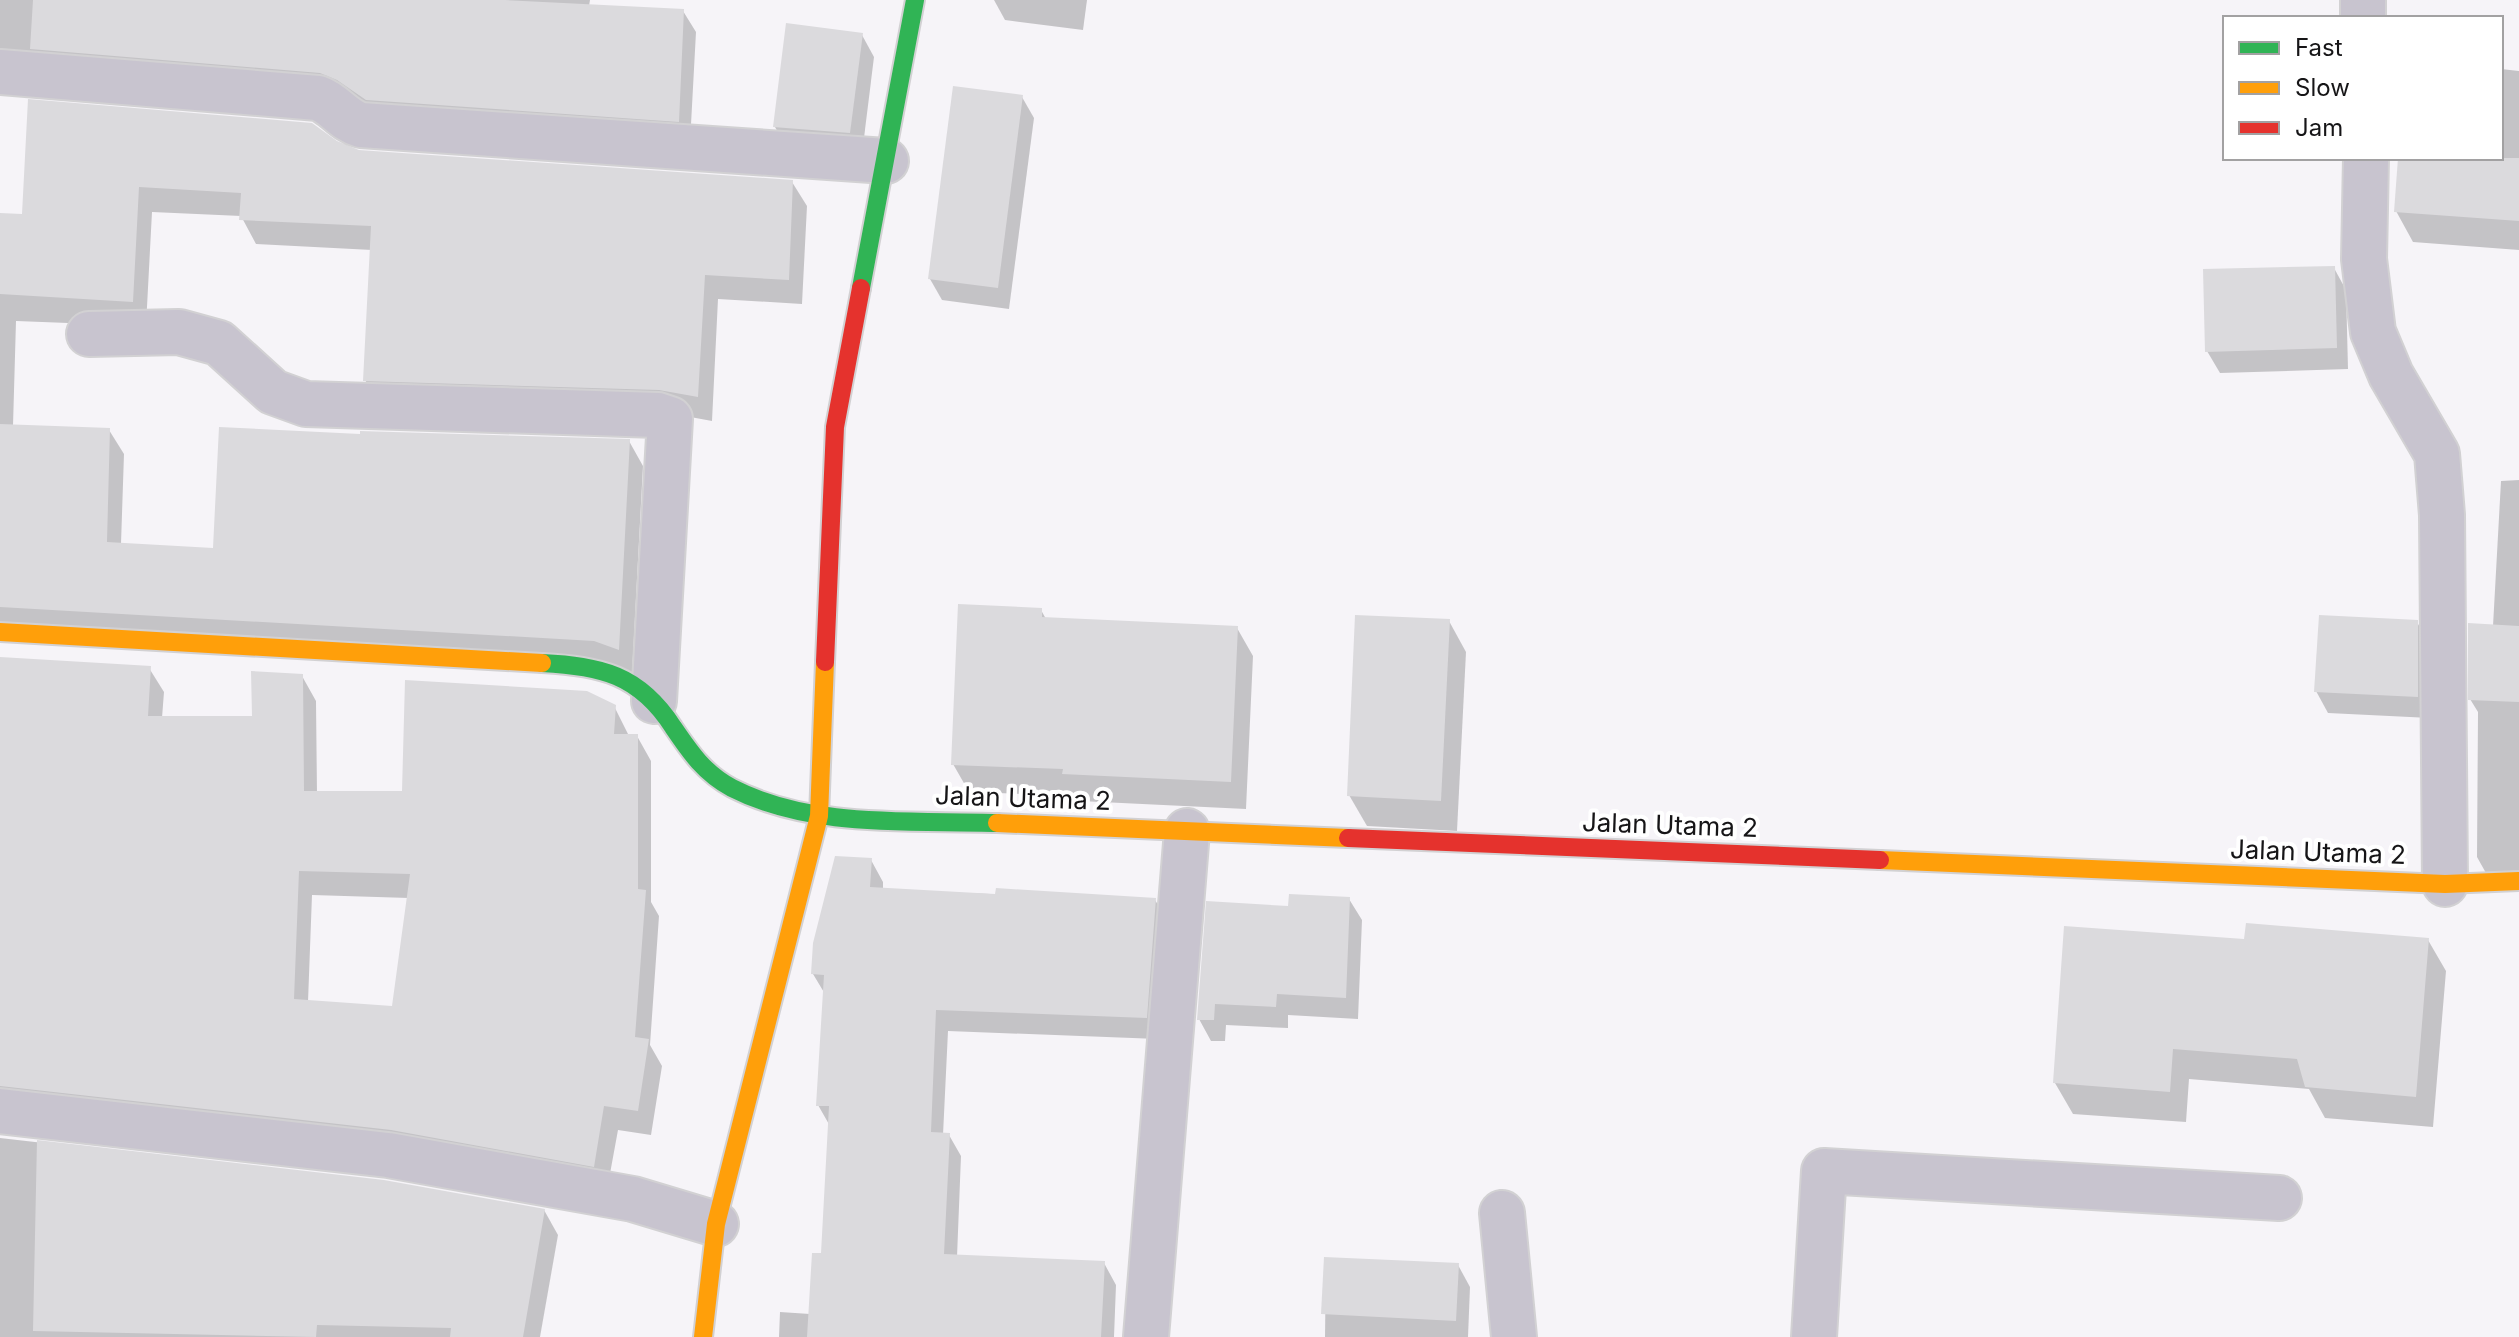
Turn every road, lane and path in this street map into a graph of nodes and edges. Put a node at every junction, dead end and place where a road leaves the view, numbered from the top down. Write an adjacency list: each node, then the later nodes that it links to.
1 (915, 0): 4 (street)
2 (0, 72): 4 (street)
3 (2366, 160): 11 (street)
4 (886, 161): 8 (street)
5 (89, 334): 7 (street)
6 (0, 632): 7 (street)
7 (654, 701): 8 (street, Jalan Utama 2)
8 (819, 816): 9 (street, Jalan Utama 2); 15 (street)
9 (1187, 831): 11 (street, Jalan Utama 2); 17 (street)
10 (2519, 881): 11 (street, Jalan Utama 2)
11 (2445, 884)
12 (0, 1111): 15 (street)
13 (2279, 1198): 19 (street)
14 (1502, 1213): 18 (street)
15 (716, 1224): 16 (street)
16 (703, 1337)
17 (1146, 1337)
18 (1514, 1337)
19 (1814, 1337)

